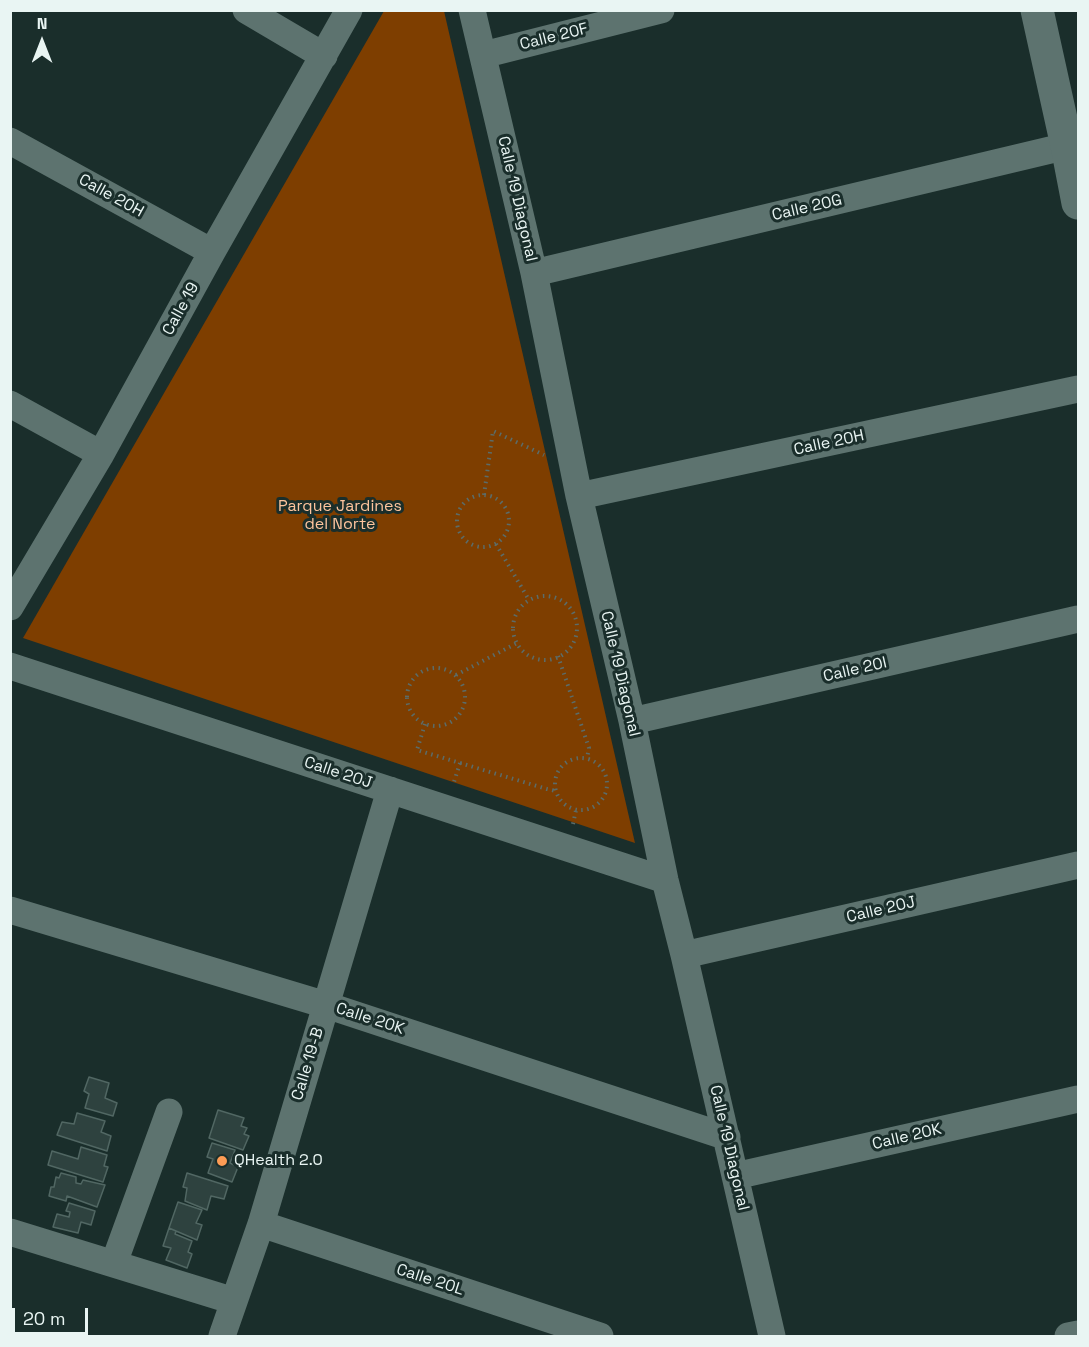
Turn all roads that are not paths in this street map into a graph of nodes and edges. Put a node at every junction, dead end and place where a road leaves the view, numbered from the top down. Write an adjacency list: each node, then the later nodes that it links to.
1 (246, 10): 7 (street)
2 (349, 10): 7 (street, Calle 19)
3 (472, 10): 6 (street, Calle 19 Diagonal)
4 (661, 10): 6 (street, Calle 20F)
5 (1037, 10): 9 (street)
6 (483, 55): 12 (street, Calle 19 Diagonal)
7 (324, 56): 11 (street, Calle 19)
8 (10, 141): 11 (street, Calle 20H)
9 (1073, 144): 10 (street); 12 (street, Calle 20G)
10 (1078, 203)
11 (212, 252): 15 (street, Calle 19)
12 (534, 273): 16 (street, Calle 19 Diagonal)
13 (1078, 389): 16 (street, Calle 20H)
14 (10, 404): 15 (street)
15 (101, 453): 17 (street, Calle 19)
16 (579, 496): 20 (street, Calle 19 Diagonal)
17 (10, 607)
18 (1078, 619): 20 (street, Calle 20I)
19 (10, 666): 21 (street, Calle 20J)
20 (632, 721): 23 (street, Calle 19 Diagonal)
21 (390, 790): 23 (street, Calle 20J); 26 (street, Calle 19-B)
22 (1078, 865): 25 (street, Calle 20J)
23 (665, 880): 25 (street, Calle 19 Diagonal)
24 (10, 910): 26 (street, Calle 20K)
25 (684, 955): 29 (street, Calle 19 Diagonal)
26 (326, 1005): 29 (street, Calle 20K); 31 (street, Calle 19-B)
27 (1078, 1099): 30 (street, Calle 20K)
28 (169, 1112): 33 (street)
29 (727, 1137): 30 (street, Calle 19 Diagonal)
30 (735, 1176): 38 (street, Calle 19 Diagonal)
31 (261, 1224): 34 (street, Calle 19-B); 37 (street, Calle 20L)
32 (10, 1232): 33 (street)
33 (114, 1263): 34 (street)
34 (234, 1301): 36 (street, Calle 19-B)
35 (1078, 1334): 39 (street)
36 (222, 1336)
37 (600, 1336)
38 (772, 1336)
39 (1068, 1336)

